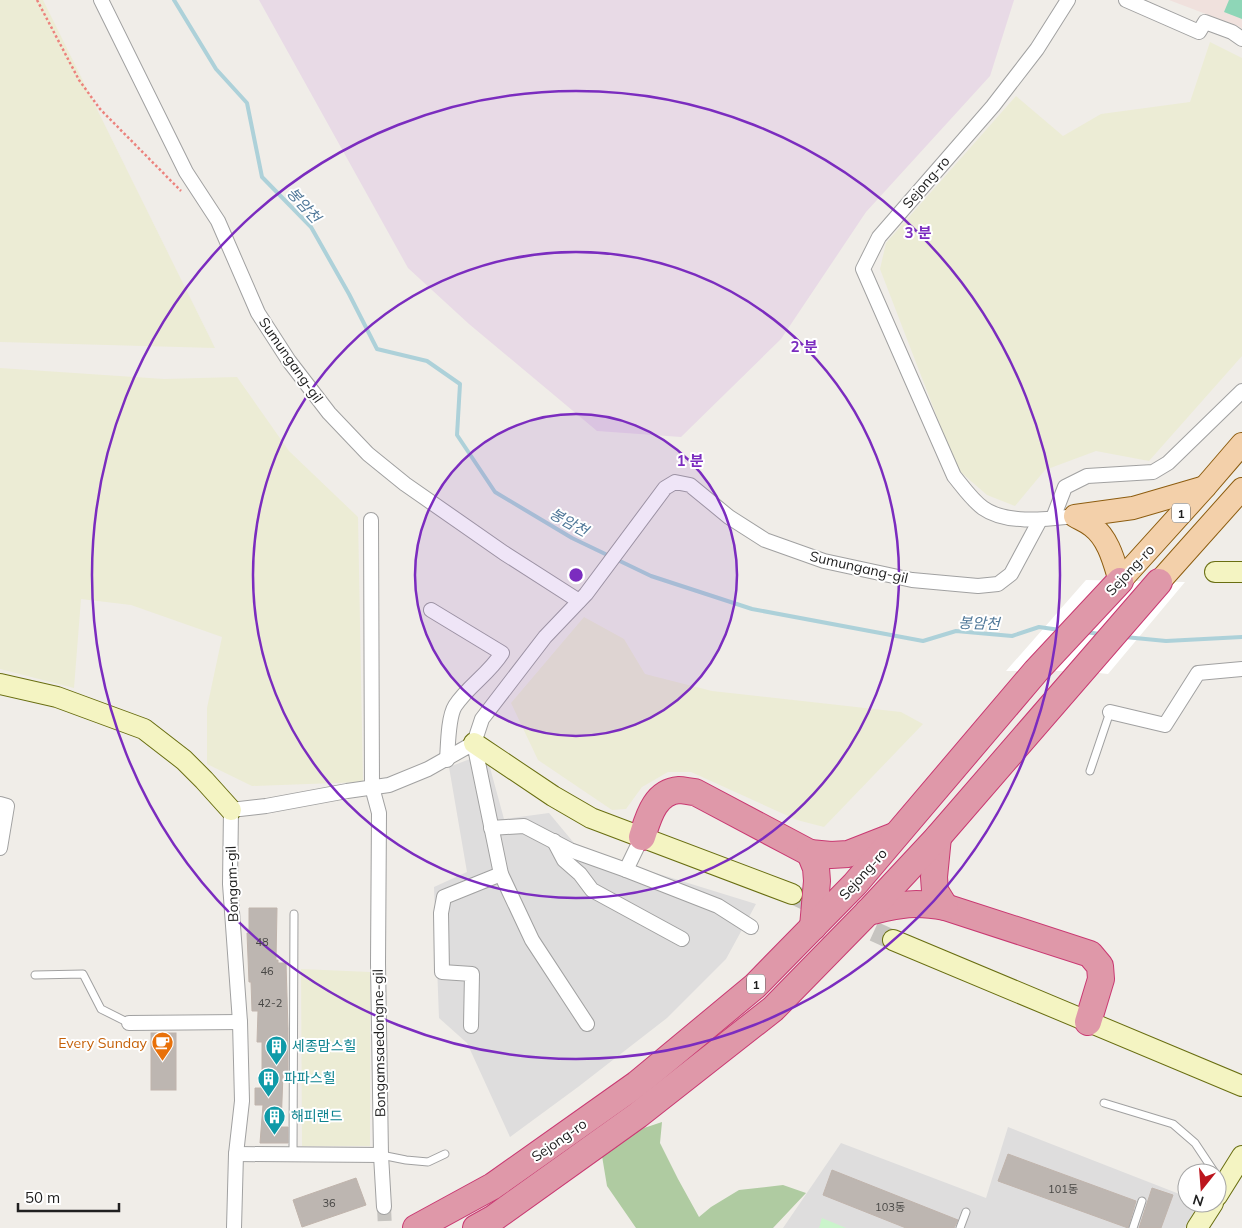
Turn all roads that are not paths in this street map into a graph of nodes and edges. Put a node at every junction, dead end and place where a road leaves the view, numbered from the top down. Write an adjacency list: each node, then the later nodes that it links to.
1 (101, 0): 16 (street, Sumungang-gil)
2 (1068, 0): 10 (street, Sejong-ro)
3 (1126, 0): 4 (street)
4 (1242, 39)
5 (1242, 391): 10 (street, Sumungang-gil)
6 (1242, 444): 7 (main road, Sejong-ro / 1)
7 (1205, 487): 9 (main road); 14 (main road, Sejong-ro / 1)
8 (1242, 489): 15 (main road, Sejong-ro / 1)
9 (1075, 516): 10 (street, Sejong-ro); 14 (main road)
10 (1046, 519): 16 (street, Sumungang-gil)
11 (371, 520): 24 (street, Bongamsaedongne-gil)
12 (1215, 572): 13 (street)
13 (1242, 572)
14 (1120, 581): 28 (highway, Sejong-ro / 1)
15 (1159, 582): 30 (highway, Sejong-ro / 1)
16 (582, 597): 21 (street)
17 (431, 610): 22 (street)
18 (1242, 669): 20 (street)
19 (0, 684): 26 (street)
20 (1110, 712): 23 (lane)
21 (474, 743): 22 (street); 27 (street); 29 (street)
22 (447, 760): 24 (street)
23 (1090, 771)
24 (372, 787): 26 (street); 55 (street, Bongamsaedongne-gil)
25 (0, 804): 32 (street)
26 (230, 810): 45 (street, Bongam-gil)
27 (491, 828): 31 (street); 35 (street)
28 (897, 835): 33 (highway); 41 (highway, Sejong-ro / 1)
29 (642, 837): 33 (highway); 34 (street); 36 (street)
30 (938, 837): 37 (highway); 38 (highway, Sejong-ro / 1)
31 (554, 840): 34 (street); 42 (street)
32 (0, 848)
33 (810, 853): 41 (highway)
34 (626, 870): 40 (street)
35 (501, 874): 48 (street); 49 (street)
36 (792, 894)
37 (945, 907): 38 (highway); 46 (highway)
38 (868, 912): 65 (highway, Sejong-ro / 1)
39 (294, 914): 53 (lane)
40 (752, 927)
41 (813, 927): 64 (highway, Sejong-ro / 1)
42 (682, 939)
43 (893, 940): 46 (street)
44 (35, 975): 47 (lane)
45 (240, 1022): 47 (street); 52 (street, Bongam-gil)
46 (1088, 1022): 50 (street)
47 (129, 1024)
48 (586, 1024)
49 (471, 1026)
50 (1242, 1086)
51 (1104, 1103): 57 (lane)
52 (236, 1154): 53 (street); 63 (street, Bongam-gil)
53 (293, 1154): 55 (street)
54 (445, 1154): 55 (lane)
55 (381, 1155): 60 (street, Bongamsaedongne-gil)
56 (1242, 1156): 58 (street)
57 (1206, 1163)
58 (1227, 1173)
59 (1142, 1201): 67 (lane)
60 (384, 1207)
61 (966, 1212): 66 (lane)
62 (1207, 1213): 68 (street)
63 (234, 1228)
64 (416, 1228)
65 (476, 1228)
66 (960, 1228)
67 (1133, 1228)
68 (1197, 1228)

